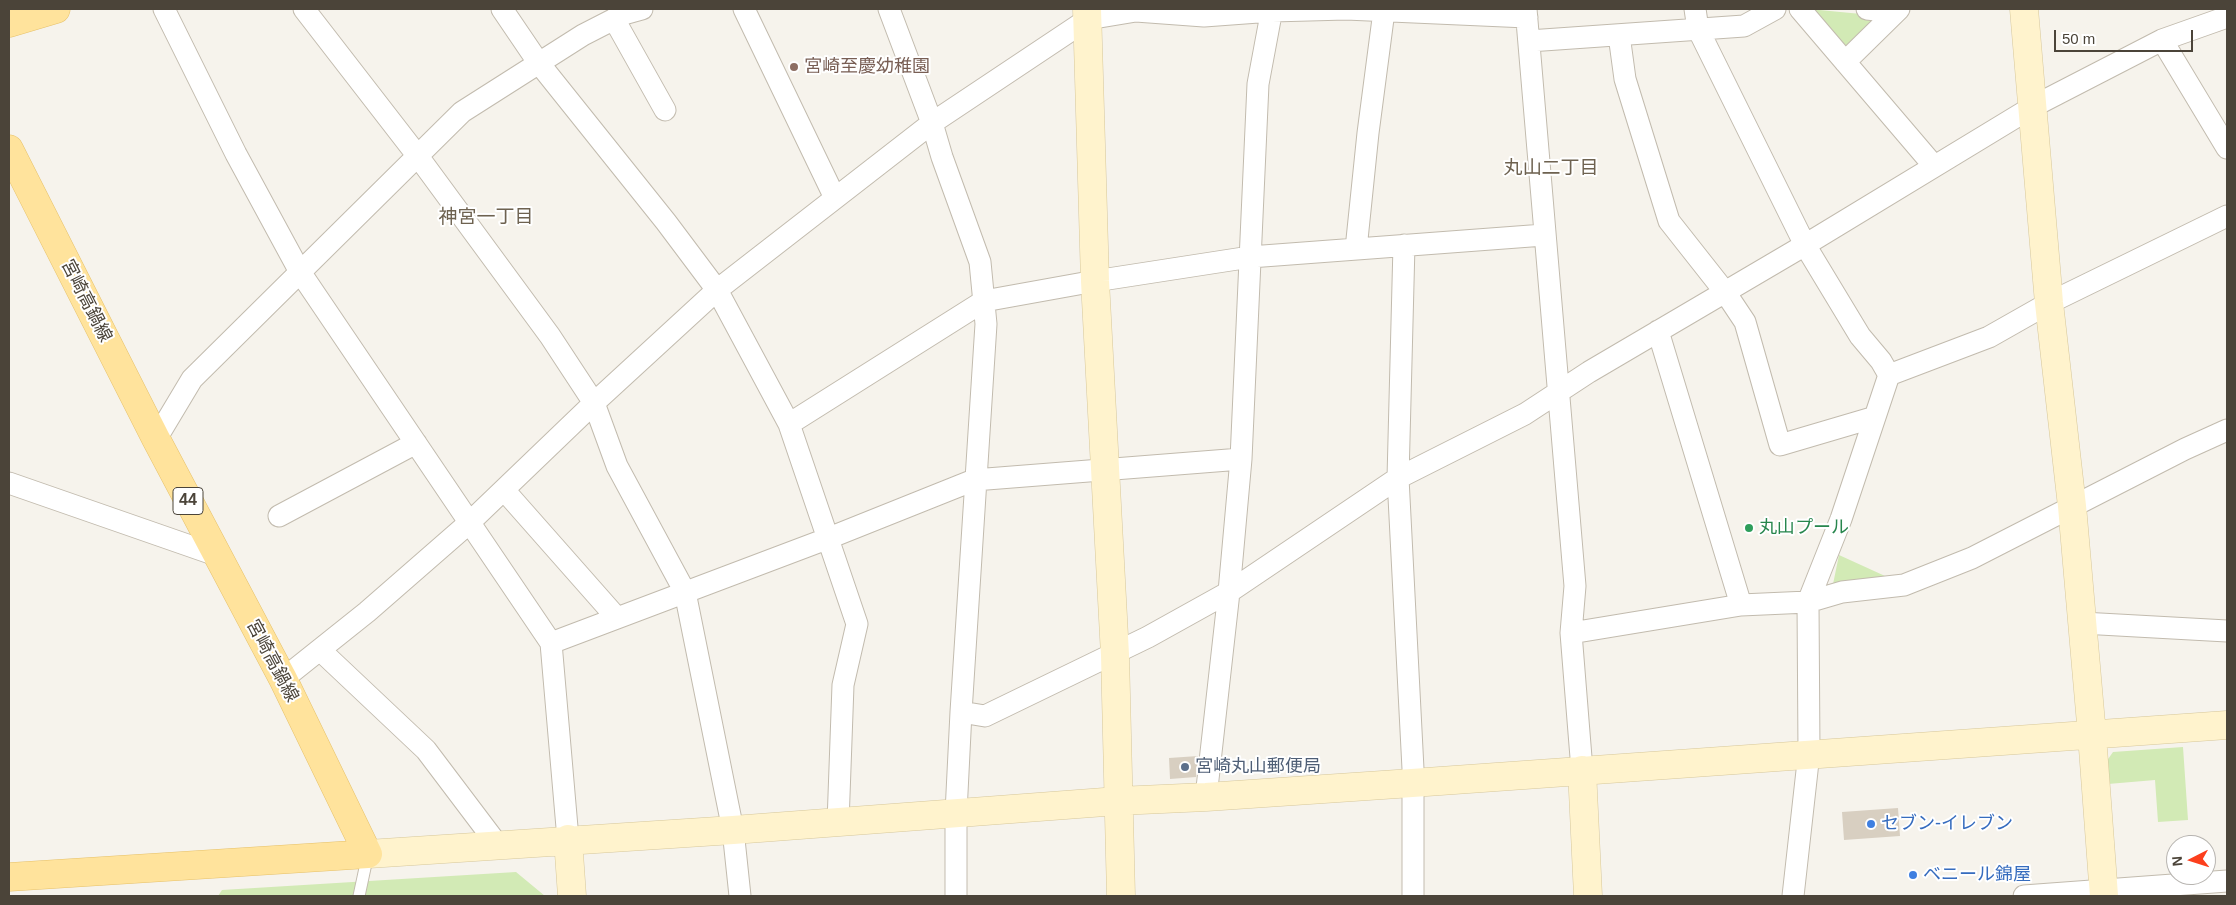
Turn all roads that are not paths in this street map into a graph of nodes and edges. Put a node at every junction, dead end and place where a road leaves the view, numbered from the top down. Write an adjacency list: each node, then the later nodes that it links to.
1 (56, 9): 20 (main road)
2 (164, 9): 40 (street)
3 (304, 9): 31 (street)
4 (502, 9): 24 (street)
5 (642, 9): 18 (street)
6 (744, 9): 33 (street)
7 (889, 9): 28 (street)
8 (1775, 9): 19 (street)
9 (1800, 9): 25 (street)
10 (1867, 9): 13 (street)
11 (2024, 9): 26 (street)
12 (1272, 10): 14 (street); 16 (street); 39 (street)
13 (1897, 10): 25 (street)
14 (1384, 11): 15 (street); 38 (street)
15 (1526, 13): 23 (street)
16 (1088, 14): 28 (street); 41 (street)
17 (2227, 16): 22 (street)
18 (614, 19): 24 (street); 27 (street)
19 (1697, 19): 21 (street); 37 (street)
20 (9, 23)
21 (1619, 35): 23 (street); 43 (street)
22 (2162, 40): 26 (street); 29 (street)
23 (1529, 41): 35 (street)
24 (538, 62): 31 (street); 42 (street)
25 (1845, 62): 32 (street)
26 (2034, 106): 32 (street); 45 (street)
27 (665, 110)
28 (932, 123): 33 (street); 44 (street)
29 (2227, 148)
30 (9, 149): 53 (main road, 宮崎高鍋線 / 44)
31 (417, 155): 40 (street); 49 (street)
32 (1934, 166): 37 (street)
33 (835, 198): 42 (street)
34 (2227, 216): 45 (street)
35 (1544, 235): 36 (street); 48 (street)
36 (1404, 245): 38 (street); 57 (street)
37 (1805, 245): 43 (street); 47 (street)
38 (1356, 249): 39 (street)
39 (1250, 257): 41 (street); 55 (street)
40 (300, 272): 53 (street); 54 (street)
41 (1095, 281): 44 (street); 56 (street)
42 (716, 290): 49 (street); 51 (street)
43 (1725, 292): 46 (street); 50 (street)
44 (984, 301): 51 (street); 58 (street)
45 (2049, 303): 47 (street); 61 (street)
46 (1658, 331): 48 (street); 69 (street)
47 (1889, 376): 50 (street)
48 (1558, 394): 57 (street); 73 (street)
49 (594, 403): 60 (street); 66 (street)
50 (1875, 417): 68 (street)
51 (789, 424): 64 (street)
52 (2227, 430): 61 (street)
53 (156, 439): 65 (main road, 宮崎高鍋線 / 44)
54 (416, 443): 62 (street); 63 (street)
55 (1241, 459): 56 (street); 67 (street)
56 (1106, 469): 58 (street); 76 (street)
57 (1398, 478): 67 (street); 83 (street)
58 (974, 480): 64 (street); 78 (street)
59 (9, 483): 65 (street)
60 (504, 490): 63 (street); 70 (street)
61 (2072, 506): 68 (street); 71 (street)
62 (279, 516)
63 (470, 523): 74 (street); 75 (street)
64 (828, 538): 66 (street); 87 (street)
65 (216, 555): 77 (main road, 宮崎高鍋線 / 44)
66 (685, 592): 70 (street); 88 (street)
67 (1229, 592): 76 (street); 84 (street)
68 (1808, 602): 69 (street); 81 (street)
69 (1741, 605): 73 (street)
70 (617, 618): 74 (street)
71 (2082, 623): 72 (street); 80 (street)
72 (2227, 631)
73 (1571, 633): 82 (street)
74 (551, 643): 89 (street)
75 (320, 650): 77 (street); 90 (street)
76 (1115, 655): 78 (street); 85 (street)
77 (283, 679): 91 (main road, 宮崎高鍋線 / 44)
78 (961, 712): 86 (street)
79 (2227, 725): 80 (street)
80 (2092, 735): 81 (street); 94 (street)
81 (1808, 754): 82 (street); 102 (street)
82 (1582, 770): 83 (street); 101 (street)
83 (1412, 783): 84 (street); 100 (street)
84 (1206, 797): 85 (street)
85 (1118, 801): 86 (street); 99 (street)
86 (956, 813): 87 (street); 98 (street)
87 (838, 823): 88 (street)
88 (733, 830): 89 (street); 97 (street)
89 (568, 839): 90 (street); 96 (street)
90 (497, 844): 91 (street)
91 (368, 854): 92 (main road); 95 (lane)
92 (9, 877)
93 (2227, 881): 94 (street)
94 (2104, 893): 103 (street)
95 (359, 896)
96 (572, 896)
97 (740, 896)
98 (956, 896)
99 (1121, 896)
100 (1413, 896)
101 (1588, 896)
102 (1793, 896)
103 (2024, 896)

